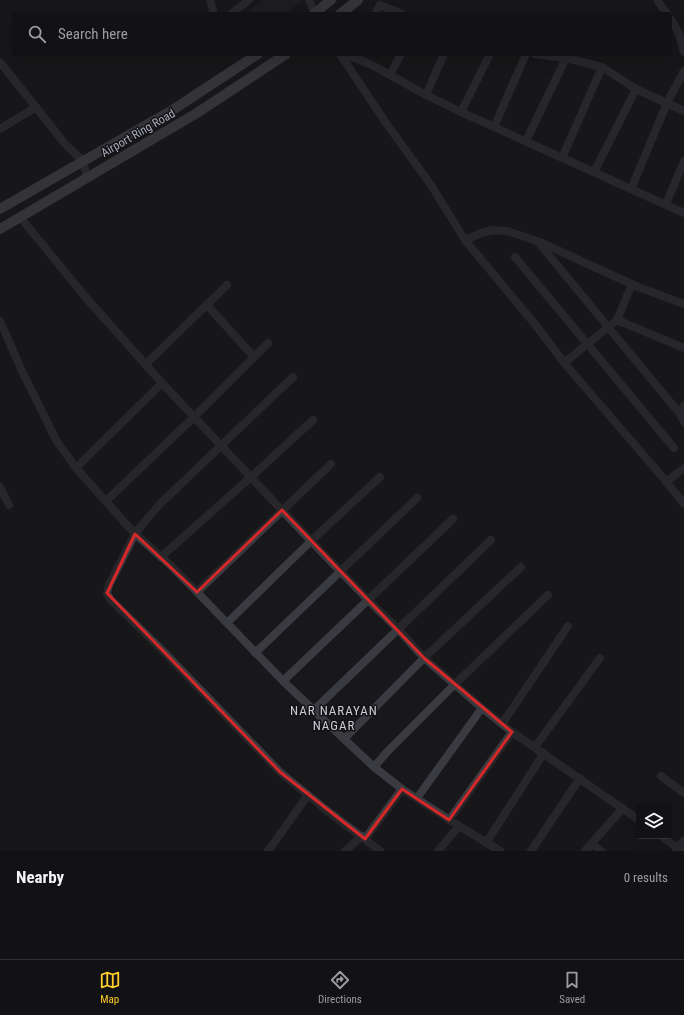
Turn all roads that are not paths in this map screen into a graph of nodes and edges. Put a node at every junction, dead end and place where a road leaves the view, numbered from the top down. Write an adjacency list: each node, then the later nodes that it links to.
1 (210, 0): 7 (street)
2 (249, 0): 8 (street)
3 (309, 0): 9 (street)
4 (331, 0): 10 (main road)
5 (358, 0): 11 (main road)
6 (658, 1): 14 (street)
7 (213, 12)
8 (234, 12)
9 (313, 12)
10 (316, 12)
11 (343, 12)
12 (376, 12): 13 (street)
13 (397, 12)
14 (666, 12)
15 (672, 22): 16 (street)
16 (684, 52)
17 (253, 56): 40 (main road, Airport Ring Road)
18 (283, 56): 43 (main road, Airport Ring Road)
19 (346, 56): 29 (street); 50 (street)
20 (400, 56): 29 (street)
21 (443, 56): 31 (street)
22 (489, 56): 35 (street)
23 (525, 56): 36 (street)
24 (550, 56): 25 (street)
25 (566, 58): 27 (street); 38 (street)
26 (1, 66): 33 (street)
27 (602, 67): 30 (street); 39 (street)
28 (684, 70): 32 (street)
29 (390, 75): 31 (street)
30 (636, 89): 32 (street); 42 (street)
31 (426, 95): 35 (street)
32 (668, 103): 34 (street); 44 (street)
33 (36, 108): 37 (street); 40 (street)
34 (684, 111)
35 (461, 112): 36 (street)
36 (494, 127): 38 (street)
37 (0, 129)
38 (526, 141): 39 (street)
39 (562, 158): 42 (street)
40 (83, 161): 43 (street); 46 (main road, Airport Ring Road)
41 (684, 162): 45 (street)
42 (594, 172): 44 (street)
43 (87, 178): 48 (main road, Airport Ring Road)
44 (631, 189): 45 (street)
45 (666, 204): 47 (street)
46 (0, 209)
47 (684, 213)
48 (20, 217): 49 (main road, Airport Ring Road); 65 (street)
49 (0, 229)
50 (465, 240): 51 (street); 64 (street)
51 (536, 240): 53 (street); 59 (street)
52 (515, 257): 61 (street)
53 (632, 284): 55 (street); 57 (street)
54 (227, 285): 56 (street)
55 (684, 304)
56 (207, 305): 63 (street); 65 (street)
57 (617, 320): 59 (street); 62 (street)
58 (0, 321): 75 (street)
59 (609, 327): 61 (street); 70 (street)
60 (268, 343): 63 (street)
61 (588, 344): 64 (street); 73 (street)
62 (684, 348)
63 (254, 356): 69 (street)
64 (564, 363): 79 (street)
65 (146, 364): 67 (street)
66 (293, 377): 72 (street)
67 (162, 383): 69 (street); 75 (street)
68 (684, 406): 70 (street)
69 (194, 417): 72 (street); 82 (street)
70 (682, 418)
71 (313, 420): 77 (street)
72 (221, 446): 77 (street); 87 (street)
73 (674, 448)
74 (331, 464): 85 (street)
75 (76, 468): 82 (street)
76 (684, 468): 79 (street)
77 (251, 477): 85 (street); 90 (street)
78 (380, 477): 89 (street)
79 (666, 482): 83 (street)
80 (0, 487): 84 (street)
81 (417, 498): 92 (street)
82 (106, 501): 87 (street)
83 (684, 504)
84 (9, 505)
85 (282, 510): 89 (street); 93 (street)
86 (454, 519): 95 (street)
87 (136, 534): 90 (street); 116 (street)
88 (491, 540): 98 (street)
89 (311, 541): 92 (street); 96 (street)
90 (161, 557): 93 (street)
91 (521, 567): 100 (street)
92 (341, 571): 95 (street); 99 (street)
93 (197, 592): 96 (street)
94 (548, 595): 103 (street)
95 (369, 600): 98 (street); 102 (street)
96 (227, 623): 99 (street)
97 (568, 626): 106 (street)
98 (398, 630): 100 (street); 105 (street)
99 (255, 653): 102 (street)
100 (424, 658): 103 (street); 108 (street)
101 (600, 658): 109 (street)
102 (283, 682): 105 (street)
103 (454, 685): 104 (street); 111 (street)
104 (482, 708): 106 (street); 117 (street)
105 (314, 710): 108 (street)
106 (502, 724): 107 (street)
107 (512, 732): 109 (street); 120 (street)
108 (344, 739): 111 (street)
109 (535, 747): 110 (street)
110 (544, 753): 113 (street); 125 (street)
111 (374, 767): 114 (street)
112 (661, 776): 115 (street)
113 (580, 778): 118 (street); 133 (street)
114 (402, 789): 117 (street); 122 (street)
115 (684, 793)
116 (308, 795): 122 (street); 128 (street)
117 (417, 798): 120 (street)
118 (623, 808): 119 (street); 126 (street)
119 (636, 818)
120 (449, 820): 121 (street)
121 (458, 826): 125 (street); 131 (street)
122 (363, 838): 129 (street); 130 (street)
123 (665, 839): 127 (street)
124 (684, 840): 127 (street)
125 (486, 843): 132 (street)
126 (592, 844): 134 (street); 135 (street)
127 (679, 850)
128 (268, 851)
129 (345, 851)
130 (380, 851)
131 (438, 851)
132 (500, 851)
133 (531, 851)
134 (585, 851)
135 (601, 851)

